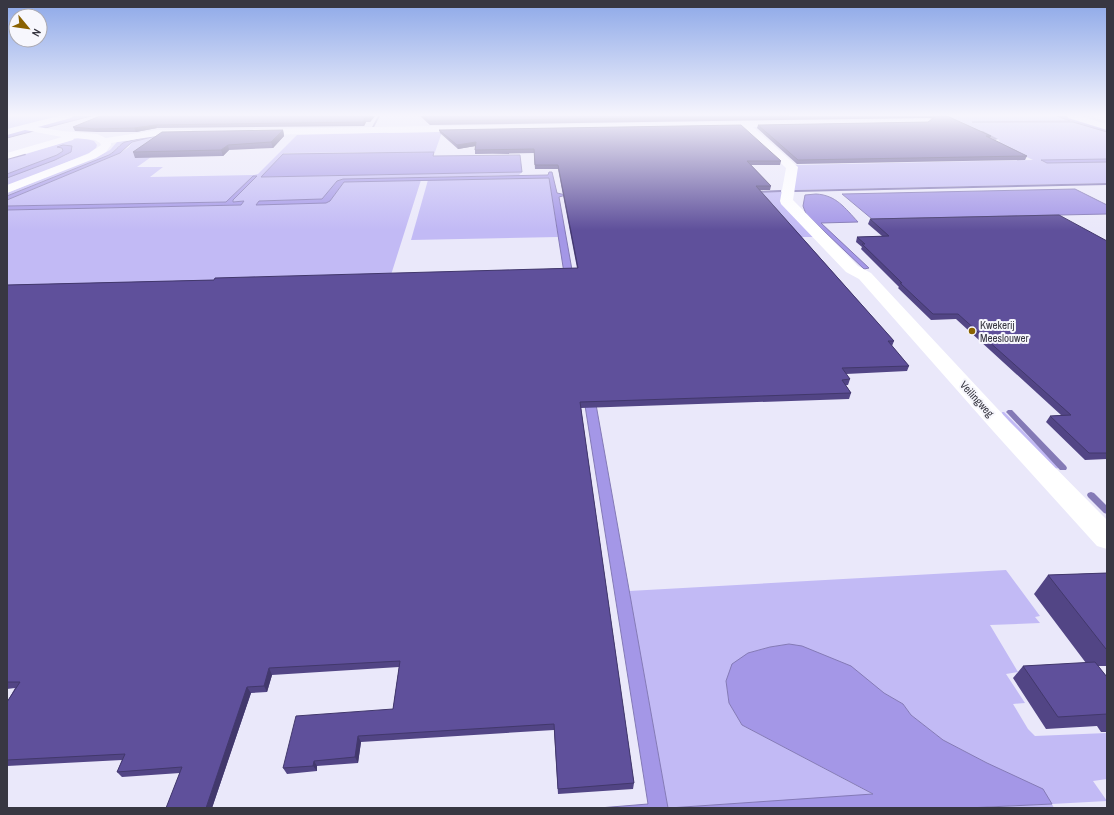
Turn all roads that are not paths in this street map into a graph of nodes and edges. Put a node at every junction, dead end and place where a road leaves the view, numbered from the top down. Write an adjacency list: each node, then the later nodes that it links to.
1 (95, 154): 3 (main road)
2 (777, 154): 4 (main road, Veilingweg)
3 (7, 190)
4 (1107, 538)

